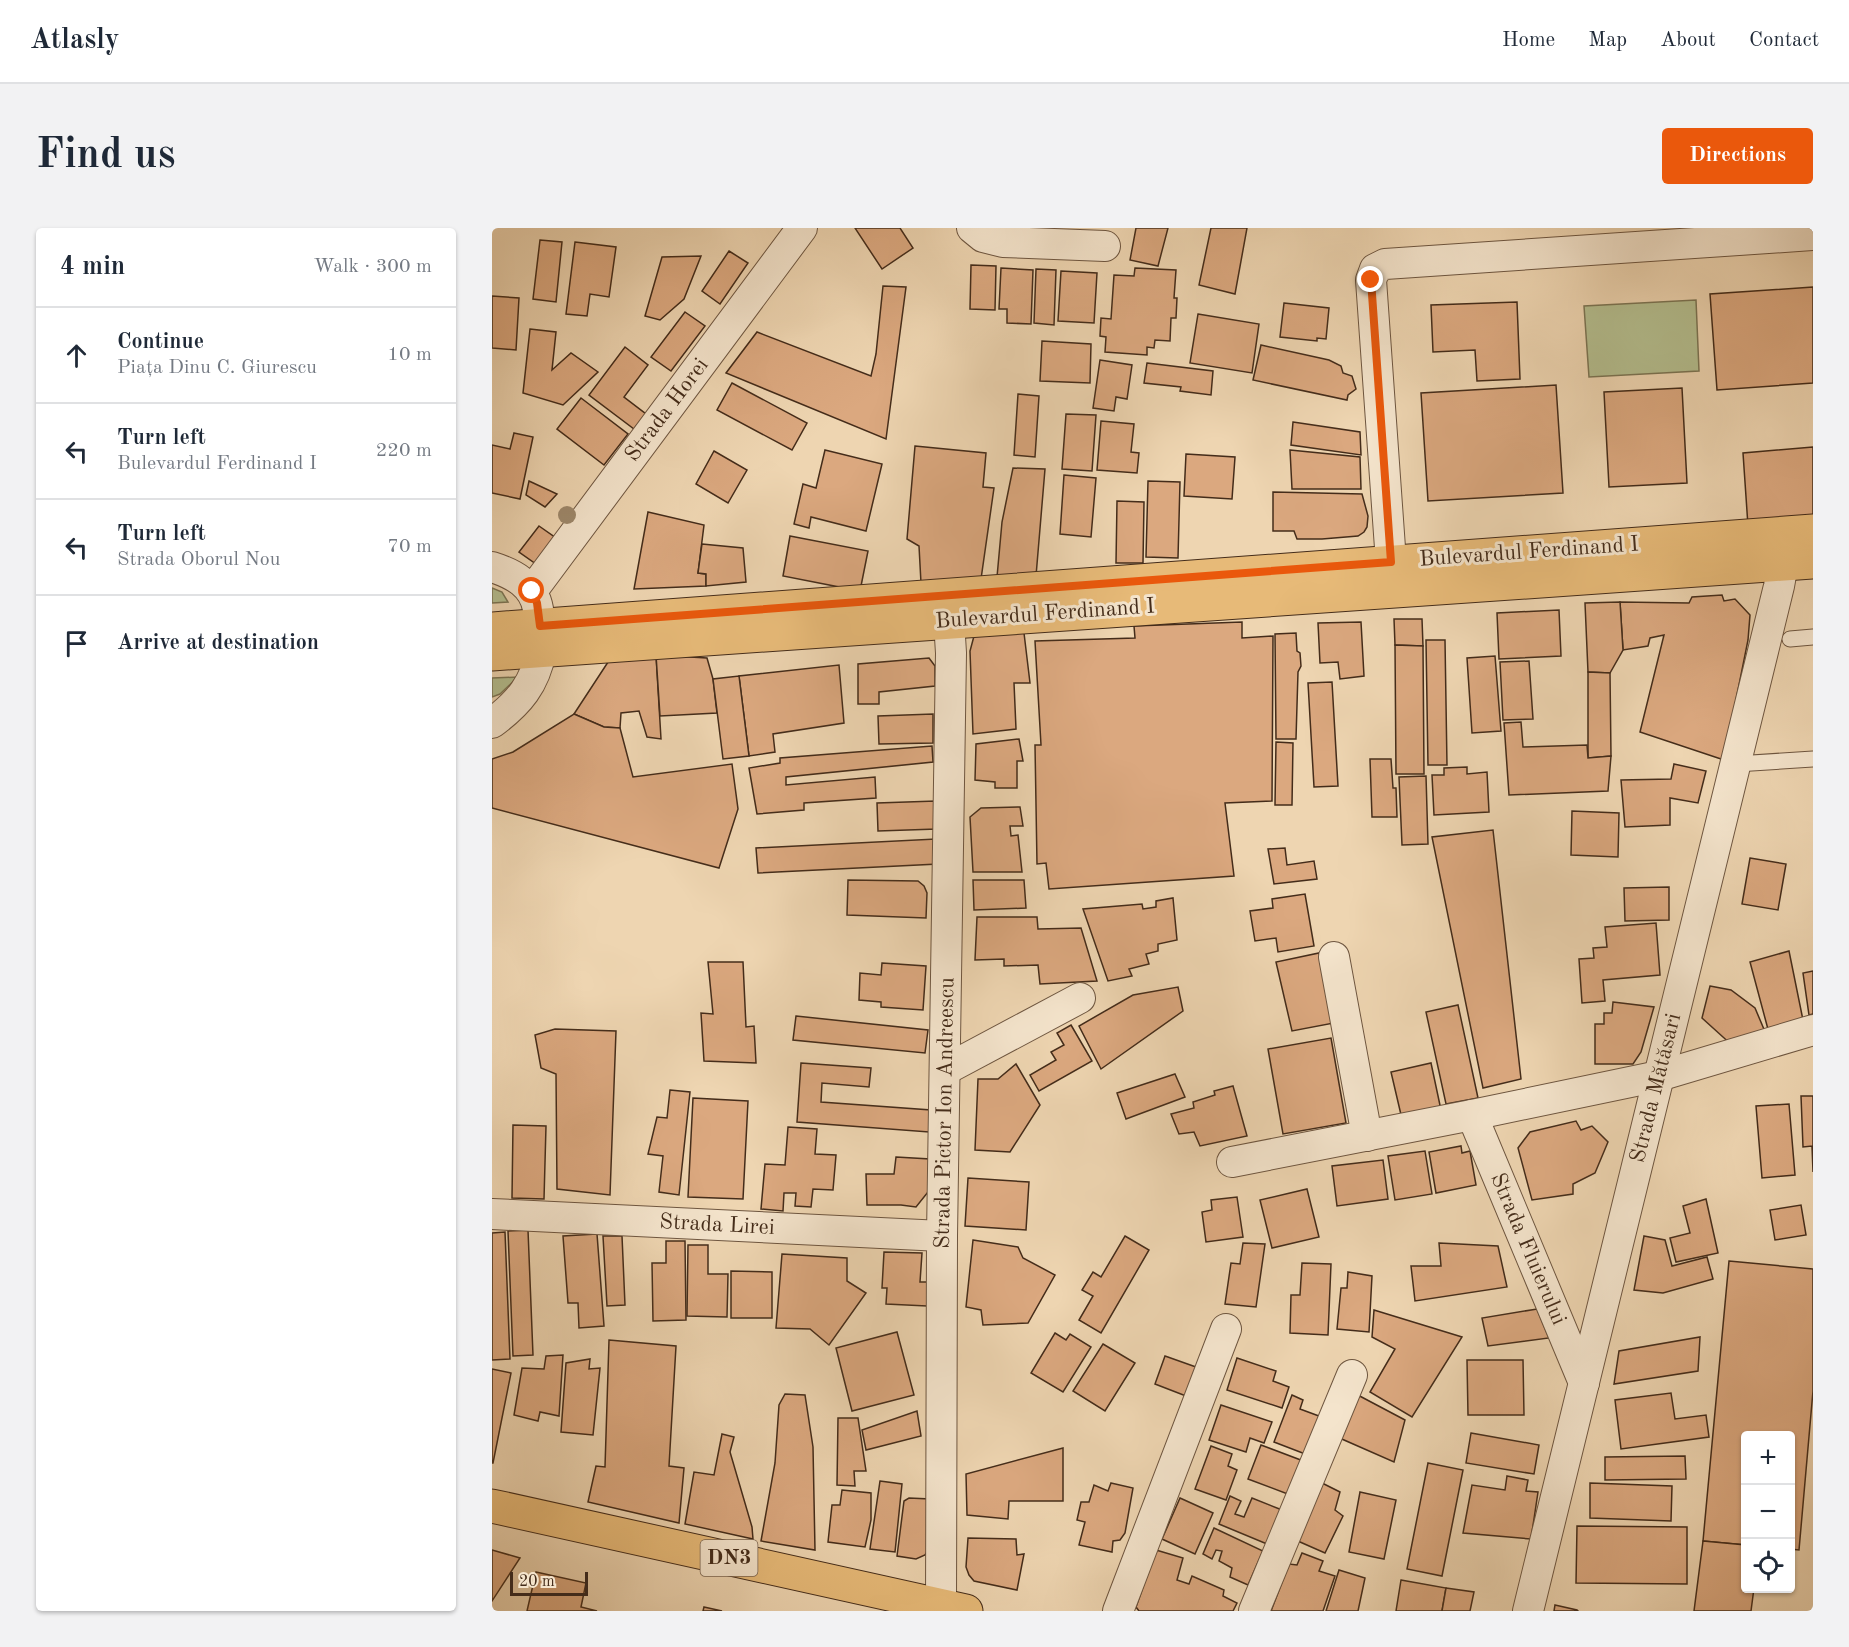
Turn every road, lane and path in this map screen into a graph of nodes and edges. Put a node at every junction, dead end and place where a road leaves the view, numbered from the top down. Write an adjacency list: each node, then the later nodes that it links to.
1 (802, 228): 10 (street, Strada Horei)
2 (972, 228): 4 (street)
3 (1813, 235): 6 (street)
4 (1105, 246)
5 (1813, 531): 9 (main road, Bulevardul Ferdinand I)
6 (1391, 562): 9 (main road, Bulevardul Ferdinand I); 13 (main road, Bulevardul Ferdinand I)
7 (1798, 563): 9 (main road, Bulevardul Ferdinand I); 19 (street, Strada Mătăsari)
8 (492, 567): 10 (street)
9 (1427, 574): 11 (main road, Bulevardul Ferdinand I)
10 (532, 591): 13 (street)
11 (949, 621): 13 (main road, Bulevardul Ferdinand I); 23 (street, Strada Pictor Ion Andreescu)
12 (492, 629): 13 (main road, Bulevardul Ferdinand I)
13 (555, 637): 16 (main road, Bulevardul Ferdinand I); 17 (street)
14 (1813, 637): 15 (lane)
15 (1790, 639)
16 (492, 654)
17 (492, 723)
18 (1813, 759): 19 (lane)
19 (1736, 764): 24 (street, Strada Mătăsari)
20 (1334, 957): 26 (street)
21 (1080, 998): 23 (street)
22 (1813, 1030): 24 (street)
23 (945, 1070): 29 (street, Strada Pictor Ion Andreescu)
24 (1659, 1076): 25 (street); 32 (street, Strada Mătăsari)
25 (1472, 1115): 26 (street); 32 (street, Strada Fluierului)
26 (1367, 1136): 27 (street)
27 (1232, 1162)
28 (492, 1214): 29 (street, Strada Lirei)
29 (942, 1236): 34 (street, Strada Pictor Ion Andreescu)
30 (1226, 1329): 35 (street)
31 (1352, 1375): 36 (street)
32 (1584, 1383): 37 (street, Strada Mătăsari)
33 (492, 1506): 34 (main road, DN3)
34 (953, 1608)
35 (1118, 1611)
36 (1254, 1611)
37 (1528, 1611)

